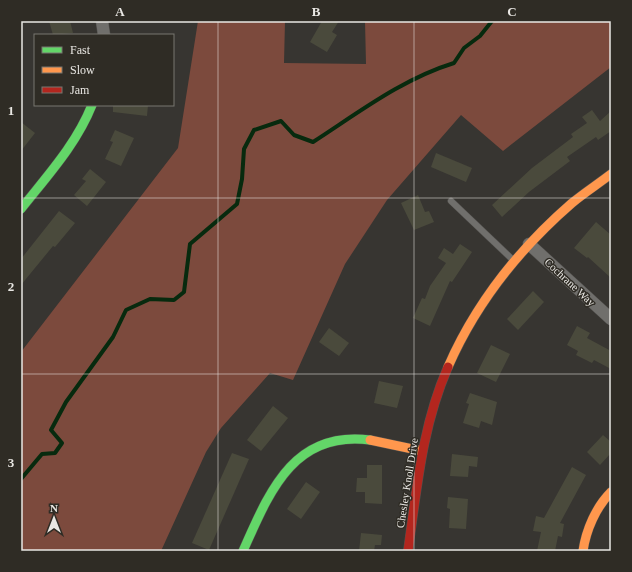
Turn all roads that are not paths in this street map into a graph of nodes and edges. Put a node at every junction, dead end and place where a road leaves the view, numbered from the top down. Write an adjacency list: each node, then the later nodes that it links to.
1 (102, 21): 2 (street)
2 (104, 34)
3 (92, 106): 6 (street)
4 (611, 174): 7 (street, Chesley Knoll Drive)
5 (451, 201): 8 (lane)
6 (21, 209)
7 (529, 244): 8 (street, Chesley Knoll Drive); 9 (street, Cochrane Way)
8 (514, 261): 10 (street, Chesley Knoll Drive)
9 (611, 319)
10 (422, 451): 12 (street); 13 (street, Chesley Knoll Drive)
11 (611, 492): 14 (street)
12 (243, 551)
13 (408, 551)
14 (583, 551)

